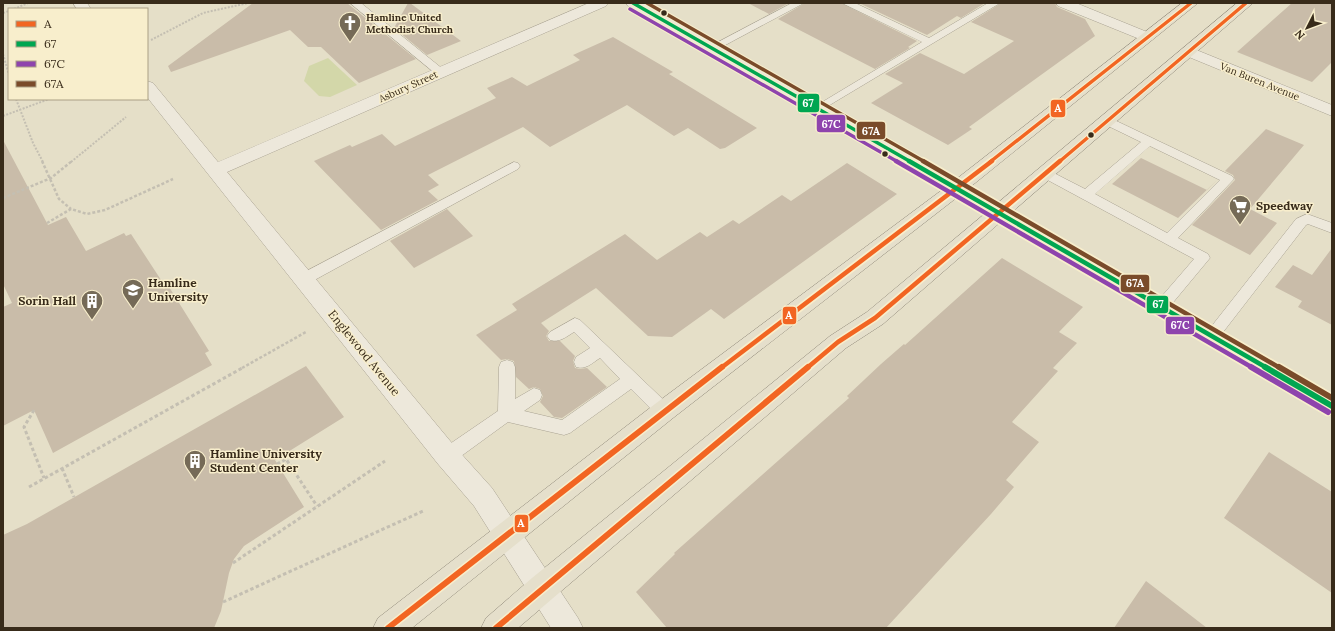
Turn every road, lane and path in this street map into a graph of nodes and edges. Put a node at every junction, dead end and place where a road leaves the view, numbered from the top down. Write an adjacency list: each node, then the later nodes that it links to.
1 (28, 3): 12 (path)
2 (248, 3): 14 (path)
3 (355, 3): 20 (lane)
4 (601, 3): 20 (street, Asbury Street)
5 (633, 3): 16 (street)
6 (799, 3): 16 (lane)
7 (847, 3): 15 (lane)
8 (995, 3): 15 (lane)
9 (1063, 3): 13 (street)
10 (1190, 3): 13 (main road)
11 (1246, 3): 17 (main road)
12 (16, 8)
13 (1147, 37): 36 (main road)
14 (151, 40)
15 (929, 42): 24 (lane)
16 (712, 48): 24 (street)
17 (1189, 52): 26 (street, Van Buren Avenue); 29 (main road)
18 (3, 54): 19 (path)
19 (8, 72)
20 (440, 72): 32 (street, Asbury Street)
21 (148, 87): 32 (street, Englewood Avenue)
22 (16, 100): 25 (path)
23 (46, 100): 25 (path)
24 (818, 109): 36 (street)
25 (19, 110): 27 (path); 34 (path)
26 (1332, 111)
27 (3, 116)
28 (126, 117): 34 (path)
29 (1108, 121): 30 (lane); 33 (main road)
30 (1149, 140): 37 (lane); 43 (lane)
31 (514, 166): 44 (lane)
32 (215, 170): 44 (street, Englewood Avenue)
33 (1046, 174): 37 (lane); 40 (main road)
34 (52, 178): 38 (path); 39 (path)
35 (173, 179): 39 (path)
36 (957, 188): 40 (street); 56 (main road)
37 (1086, 195): 43 (lane)
38 (3, 198)
39 (71, 210): 41 (path)
40 (1000, 213): 45 (street); 69 (main road)
41 (47, 223)
42 (1332, 228): 48 (lane)
43 (1169, 239): 45 (lane)
44 (304, 279): 58 (street, Englewood Avenue)
45 (1161, 307): 48 (street)
46 (306, 332): 61 (path)
47 (555, 336): 49 (lane)
48 (1212, 336): 54 (street)
49 (601, 349): 50 (lane); 52 (lane)
50 (582, 362)
51 (507, 367): 57 (lane)
52 (631, 380): 56 (lane); 57 (lane)
53 (534, 394): 57 (lane)
54 (1332, 406)
55 (34, 410): 62 (path)
56 (664, 411): 67 (main road)
57 (506, 414): 58 (lane)
58 (447, 456): 67 (street, Englewood Avenue)
59 (385, 461): 65 (path)
60 (277, 464): 65 (path)
61 (62, 468): 62 (path); 64 (path)
62 (44, 478): 63 (path)
63 (29, 487)
64 (74, 497)
65 (317, 506): 68 (path)
66 (423, 511): 70 (path)
67 (507, 535): 69 (street, Englewood Avenue); 71 (main road)
68 (233, 563)
69 (542, 588): 72 (main road); 73 (street, Englewood Avenue)
70 (223, 602)
71 (388, 628)
72 (496, 628)
73 (568, 628)

